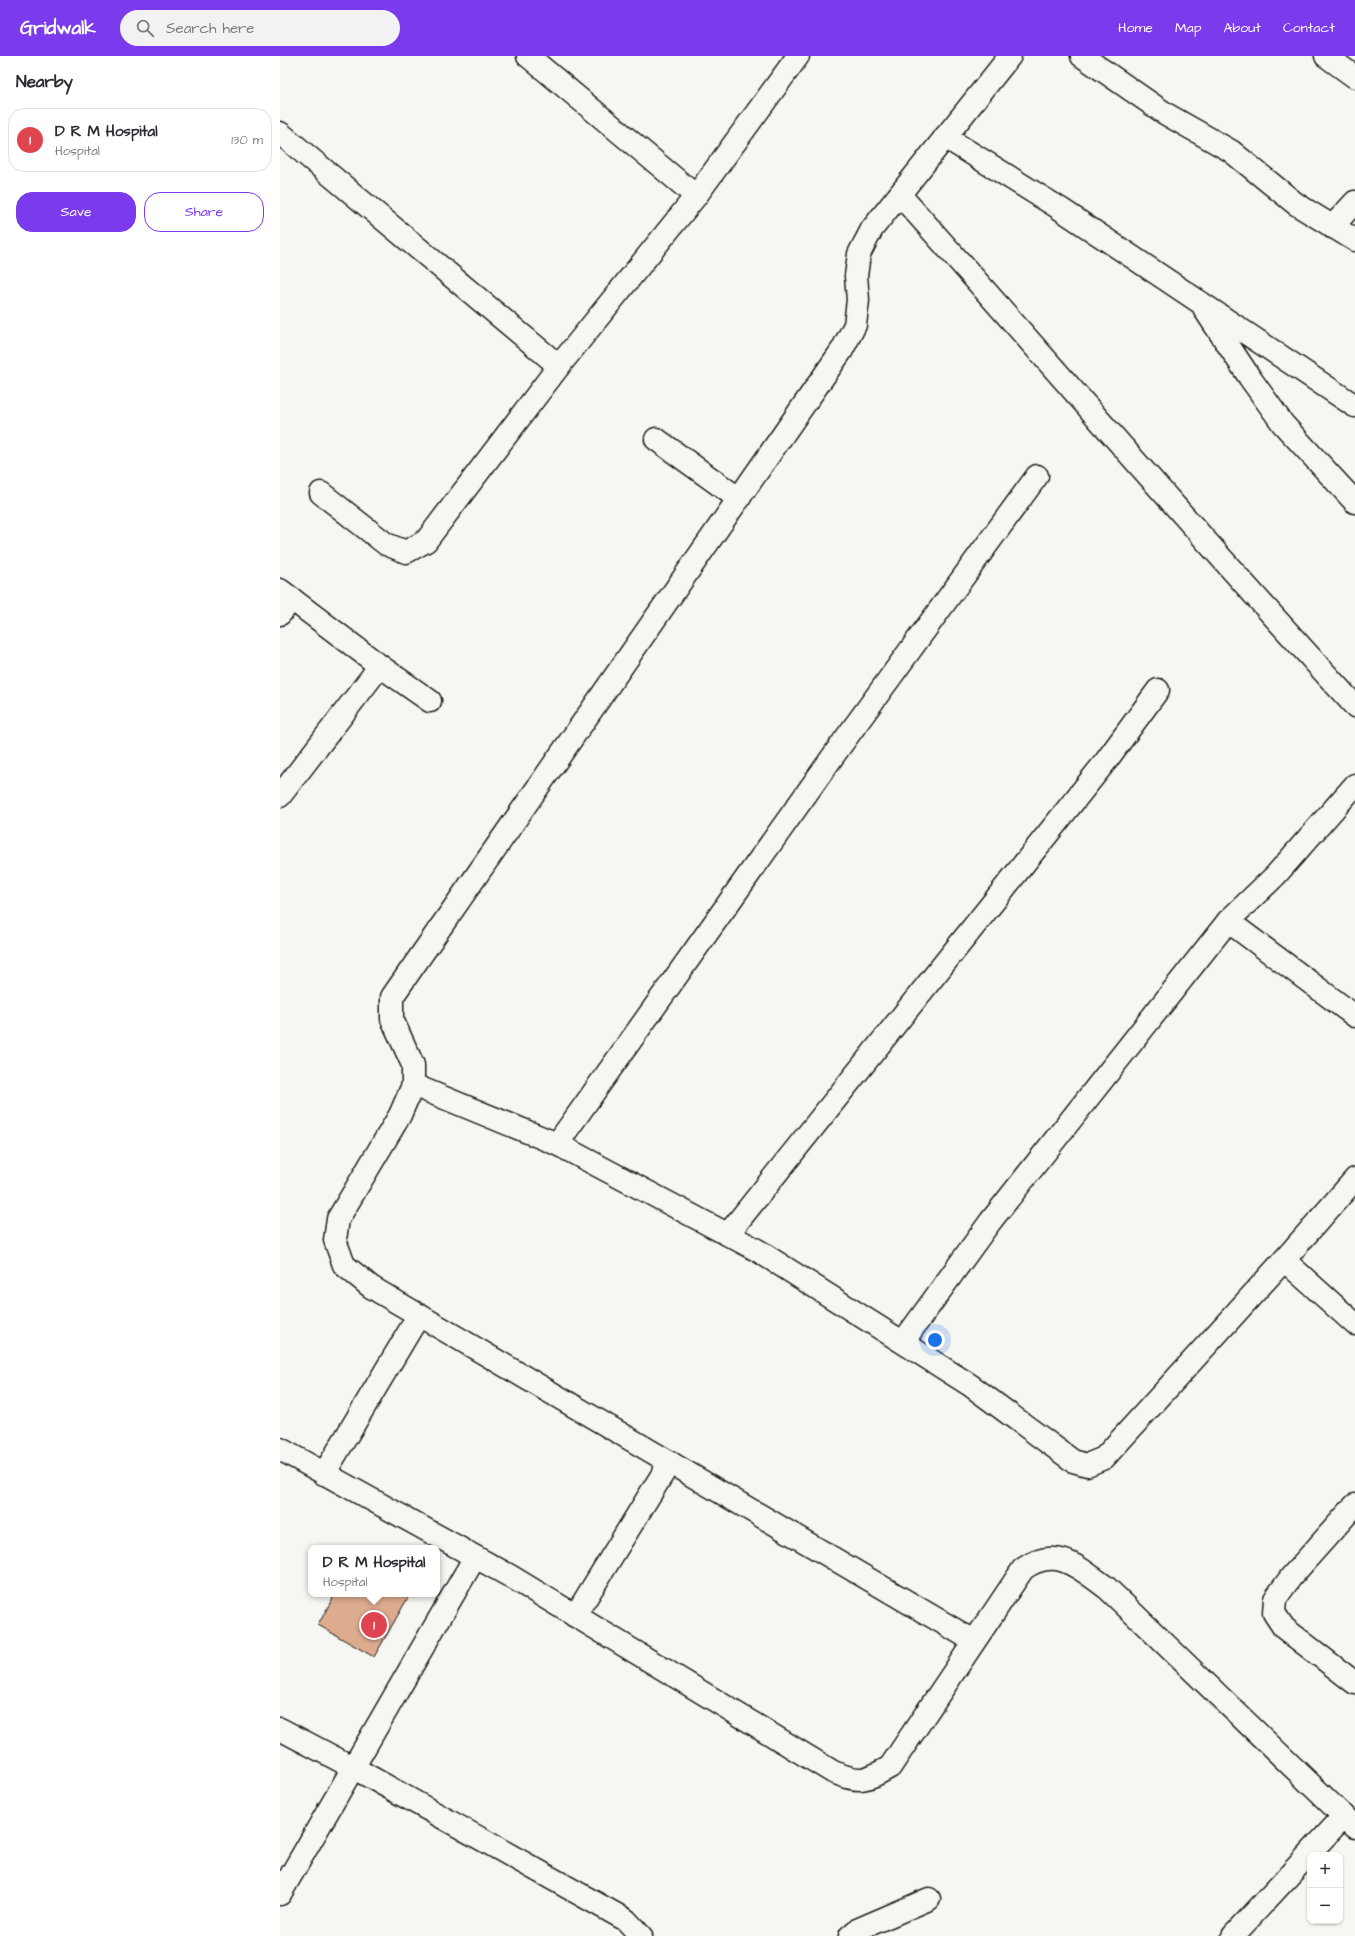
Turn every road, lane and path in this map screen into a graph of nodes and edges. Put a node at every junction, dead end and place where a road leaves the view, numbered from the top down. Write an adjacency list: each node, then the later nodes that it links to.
1 (528, 56): 10 (street)
2 (798, 56): 10 (street)
3 (1010, 56): 8 (street)
4 (1082, 56): 12 (street)
5 (1326, 56): 6 (street)
6 (1355, 77)
7 (280, 133): 15 (street)
8 (946, 137): 9 (street); 14 (street)
9 (900, 194): 20 (street); 26 (street)
10 (696, 196): 15 (street)
11 (1355, 202): 12 (street)
12 (1332, 227): 13 (street)
13 (1355, 240)
14 (1199, 300): 16 (street); 21 (street)
15 (559, 366): 19 (street)
16 (1355, 406)
17 (656, 439): 20 (street)
18 (1037, 476): 32 (street)
19 (321, 493)
20 (739, 499): 31 (street)
21 (1355, 502)
22 (284, 601): 23 (street)
23 (380, 666): 25 (street); 28 (street)
24 (1158, 690): 34 (street)
25 (430, 701)
26 (1355, 706)
27 (1355, 785): 29 (street)
28 (280, 796)
29 (1228, 921): 30 (street); 38 (street)
30 (1355, 1016)
31 (413, 1085): 32 (street); 36 (street)
32 (557, 1144): 34 (street)
33 (1355, 1179): 35 (street)
34 (728, 1234): 38 (street)
35 (1284, 1260): 37 (street); 38 (street)
36 (418, 1315): 40 (street); 41 (street)
37 (1355, 1324)
38 (903, 1342)
39 (280, 1449): 41 (street)
40 (670, 1462): 44 (street); 45 (street)
41 (324, 1474): 43 (street)
42 (1355, 1505): 46 (street)
43 (476, 1557): 44 (street); 48 (street)
44 (575, 1616): 45 (street)
45 (974, 1640): 49 (street)
46 (1355, 1684)
47 (280, 1729): 48 (street)
48 (354, 1768): 50 (street); 52 (street)
49 (1349, 1822): 54 (street)
50 (280, 1894)
51 (928, 1899): 53 (street)
52 (641, 1936)
53 (850, 1936)
54 (1233, 1936)

